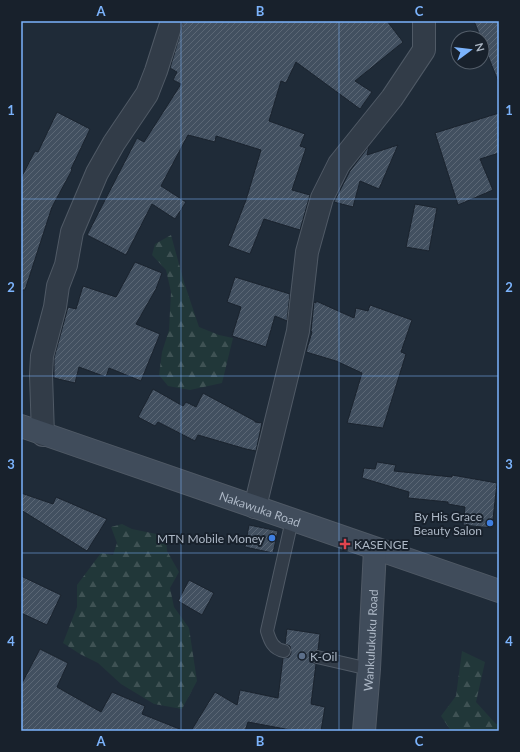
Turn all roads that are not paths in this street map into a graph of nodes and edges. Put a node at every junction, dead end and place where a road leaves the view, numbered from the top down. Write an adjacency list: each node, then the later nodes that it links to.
1 (172, 21): 4 (street)
2 (424, 21): 5 (street)
3 (21, 426): 4 (main road, Nakawuka Road)
4 (43, 435): 5 (main road, Nakawuka Road)
5 (255, 507): 6 (main road, Nakawuka Road)
6 (292, 520): 7 (main road, Nakawuka Road); 9 (lane)
7 (375, 548): 8 (main road, Nakawuka Road); 11 (main road, Wankulukuku Road)
8 (499, 591)
9 (284, 651)
10 (317, 657): 11 (lane)
11 (369, 669): 12 (main road, Wankulukuku Road)
12 (364, 731)

